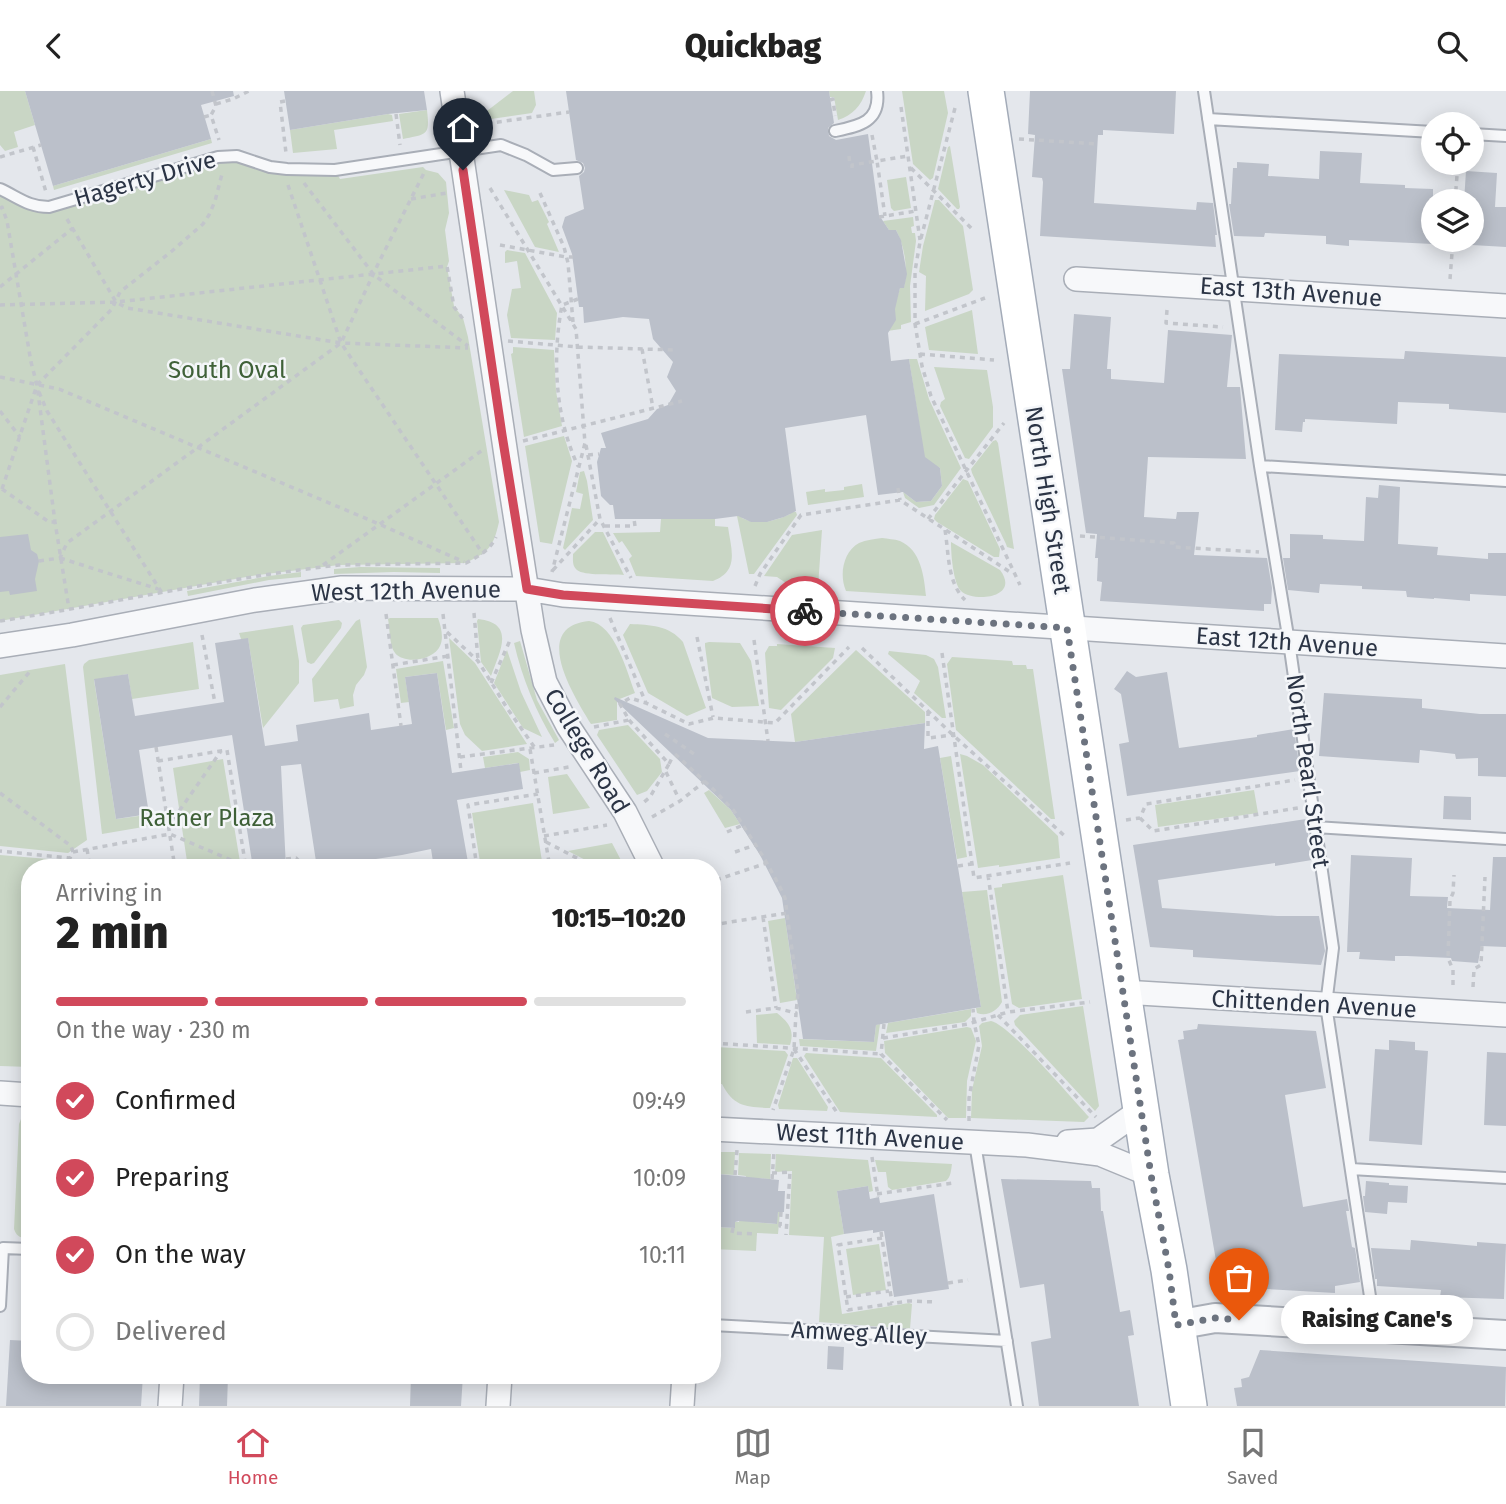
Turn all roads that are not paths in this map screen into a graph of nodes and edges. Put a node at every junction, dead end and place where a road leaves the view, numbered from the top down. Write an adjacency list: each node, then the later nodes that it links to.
1 (452, 91): 10 (street, College Road)
2 (877, 91): 6 (lane)
3 (986, 91): 19 (main road, North High Street)
4 (1204, 91): 5 (lane, North Pearl Street)
5 (1208, 119): 7 (lane); 14 (lane, North Pearl Street)
6 (835, 125)
7 (1421, 131)
8 (1484, 135): 9 (lane)
9 (1506, 136)
10 (459, 139): 11 (lane, Hagerty Drive); 12 (lane, Hagerty Drive); 18 (street, College Road)
11 (577, 169)
12 (0, 189)
13 (1076, 279): 14 (street, East 13th Avenue)
14 (1233, 288): 15 (street, East 13th Avenue); 16 (lane, North Pearl Street)
15 (1506, 306)
16 (1260, 466): 17 (lane); 20 (lane, North Pearl Street)
17 (1506, 481)
18 (527, 589): 19 (street, West 12th Avenue); 21 (street, West 12th Avenue); 25 (street, College Road)
19 (1067, 628): 20 (street, East 12th Avenue); 26 (main road, North High Street)
20 (1289, 642): 22 (street, East 12th Avenue); 23 (lane, North Pearl Street)
21 (0, 646)
22 (1506, 656)
23 (1315, 827): 24 (lane); 27 (lane, North Pearl Street)
24 (1506, 839)
25 (648, 859)
26 (1123, 992): 27 (street, Chittenden Avenue); 31 (main road, North High Street)
27 (1326, 1005): 28 (street, Chittenden Avenue); 35 (lane, North Pearl Street)
28 (1506, 1015)
29 (0, 1093): 30 (street)
30 (21, 1094)
31 (1141, 1110): 34 (street, West 11th Avenue); 36 (main road, North High Street)
32 (721, 1129): 33 (street, West 11th Avenue)
33 (972, 1133): 34 (street, West 11th Avenue); 44 (lane)
34 (1027, 1145): 36 (street, West 11th Avenue)
35 (1351, 1169): 37 (lane); 42 (lane, North Pearl Street)
36 (1151, 1175): 41 (main road, North High Street)
37 (1506, 1178)
38 (21, 1249): 39 (lane)
39 (0, 1306)
40 (721, 1325): 44 (lane, Amweg Alley)
41 (1176, 1325): 42 (street); 52 (main road, North High Street)
42 (1376, 1327): 43 (street)
43 (1506, 1335)
44 (1007, 1341): 51 (lane)
45 (171, 1384): 48 (street)
46 (499, 1384): 49 (street)
47 (683, 1384): 50 (street)
48 (170, 1406)
49 (498, 1406)
50 (682, 1406)
51 (1017, 1406)
52 (1189, 1406)

